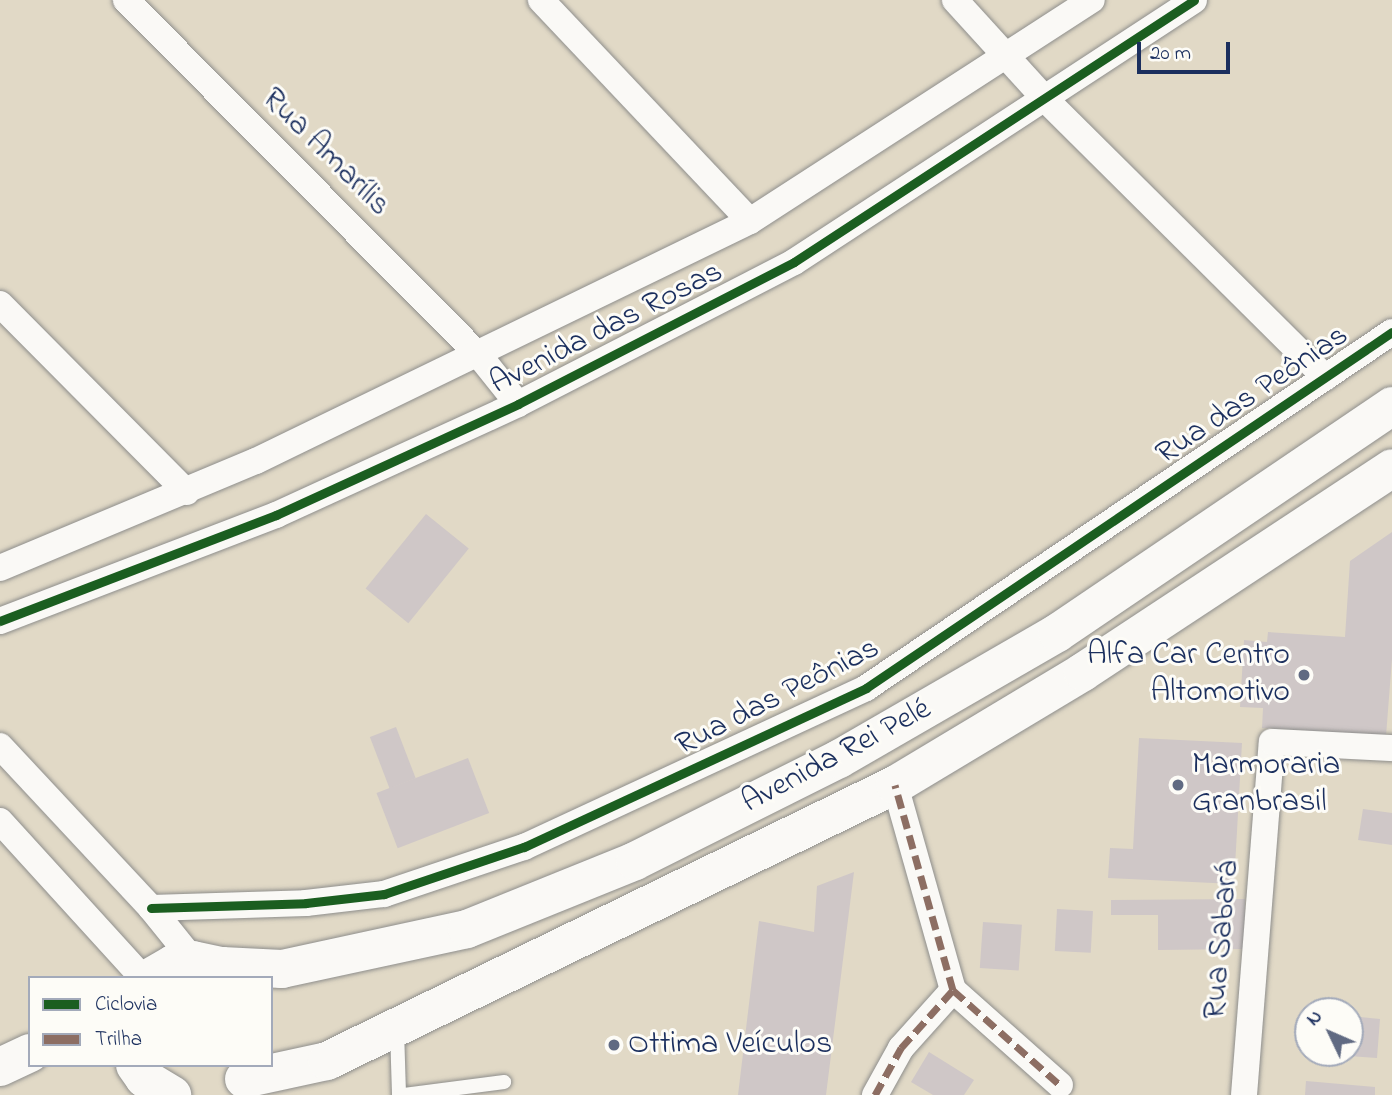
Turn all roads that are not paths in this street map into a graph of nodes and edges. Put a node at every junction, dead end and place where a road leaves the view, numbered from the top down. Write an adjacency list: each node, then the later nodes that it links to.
1 (126, 0): 11 (street, Rua Amarílis)
2 (541, 0): 8 (street)
3 (955, 0): 6 (street)
4 (1092, 0): 6 (street, Avenida das Rosas)
5 (1194, 0): 7 (street, Avenida das Rosas)
6 (1008, 58): 7 (street); 8 (street, Avenida das Rosas)
7 (1045, 99): 12 (street); 13 (street, Avenida das Rosas)
8 (750, 221): 11 (street, Avenida das Rosas)
9 (0, 304): 16 (street)
10 (1392, 332): 12 (street, Rua das Peônias)
11 (478, 354): 13 (street, Rua Amarílis); 16 (street, Avenida das Rosas)
12 (1325, 377): 23 (street, Rua das Peônias)
13 (518, 404): 18 (street, Avenida das Rosas)
14 (1392, 405): 24 (main road, Avenida Rei Pelé)
15 (1392, 468): 21 (main road, Avenida Rei Pelé)
16 (187, 492): 17 (street, Avenida das Rosas)
17 (0, 568)
18 (0, 621)
19 (0, 746): 23 (street)
20 (1392, 748): 38 (street, Rua Sabará)
21 (895, 785): 27 (street); 28 (main road, Avenida Rei Pelé)
22 (0, 821): 25 (street)
23 (151, 908): 24 (street)
24 (219, 968): 26 (main road, Avenida Rei Pelé)
25 (141, 976)
26 (152, 976)
27 (953, 990): 34 (street); 37 (street)
28 (397, 1028): 32 (main road, Avenida Rei Pelé); 36 (lane)
29 (28, 1054): 30 (main road)
30 (0, 1067)
31 (136, 1067): 35 (main road)
32 (239, 1080)
33 (503, 1082): 36 (lane)
34 (1060, 1085)
35 (172, 1095)
36 (402, 1095)
37 (875, 1095)
38 (1244, 1095)

